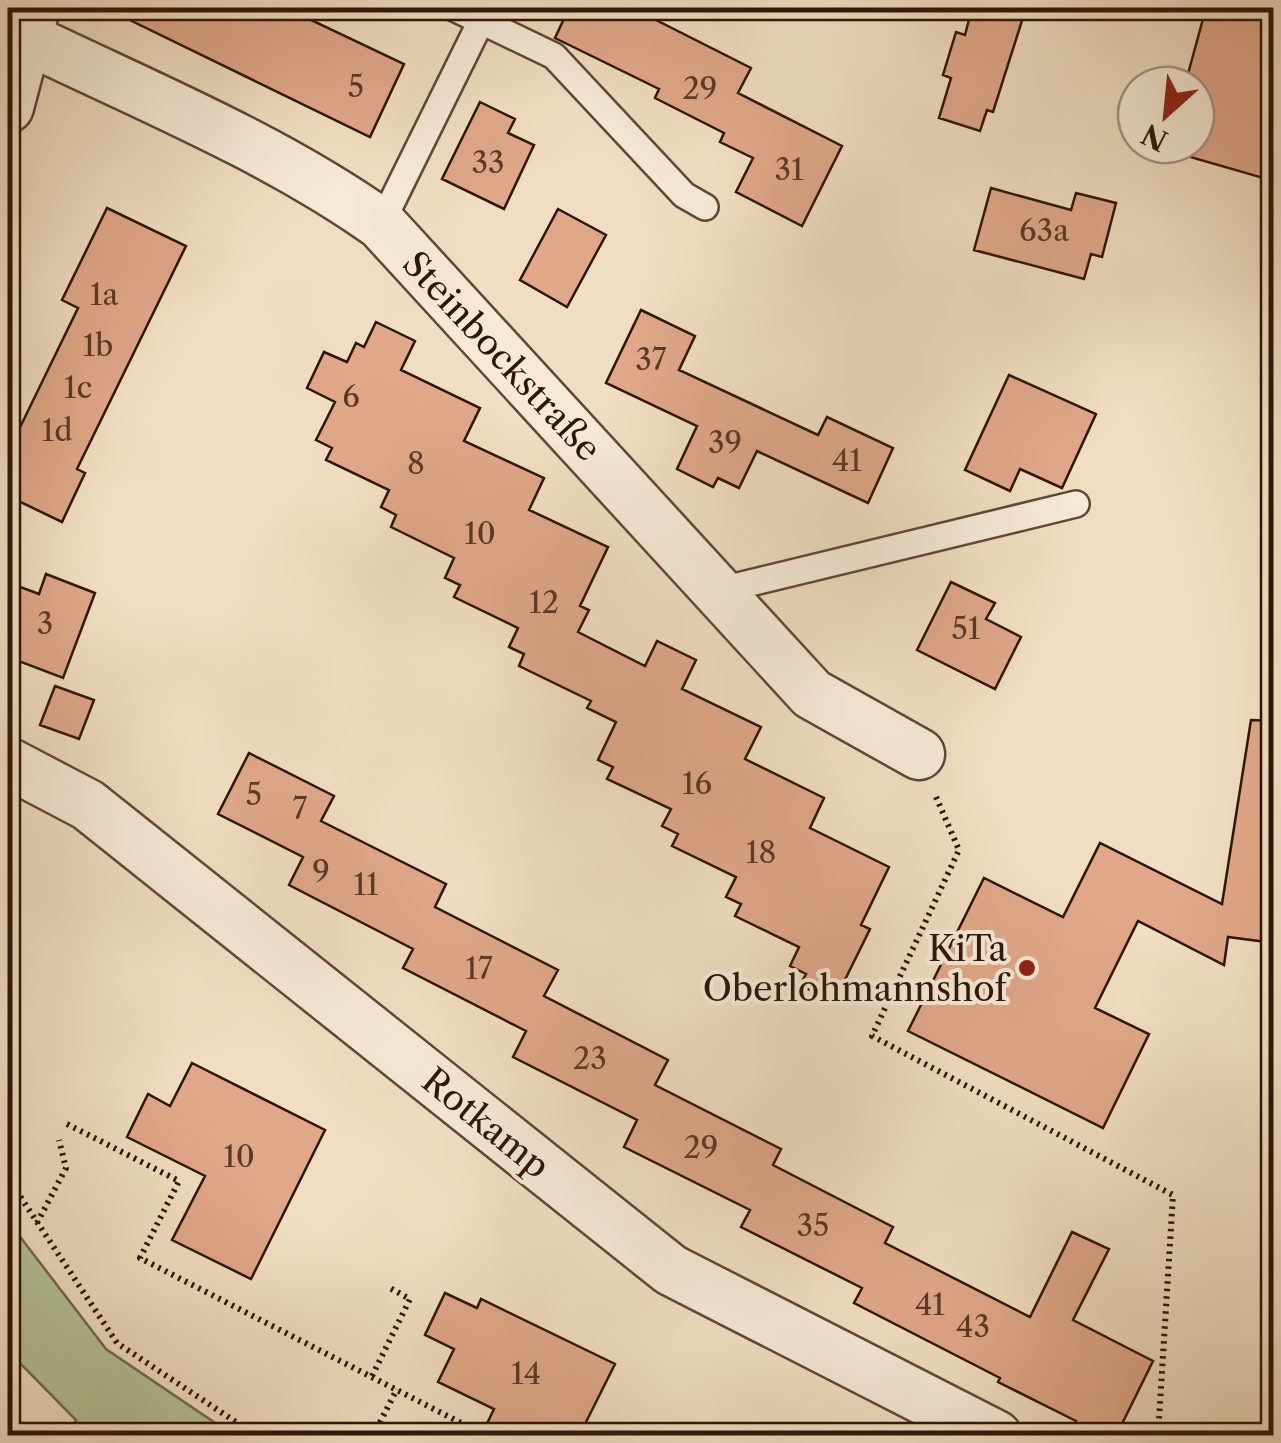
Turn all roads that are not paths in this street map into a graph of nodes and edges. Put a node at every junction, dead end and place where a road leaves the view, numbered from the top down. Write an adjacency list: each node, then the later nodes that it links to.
1 (454, 8): 2 (lane)
2 (484, 14): 5 (lane); 6 (lane)
3 (30, 23): 4 (street); 6 (street, Steinbockstraße)
4 (8, 106)
5 (706, 206)
6 (381, 224): 8 (street, Steinbockstraße)
7 (1076, 504): 8 (lane)
8 (717, 591): 9 (street, Steinbockstraße)
9 (918, 754)
10 (8, 763): 11 (street, Rotkamp)
11 (996, 1436)

